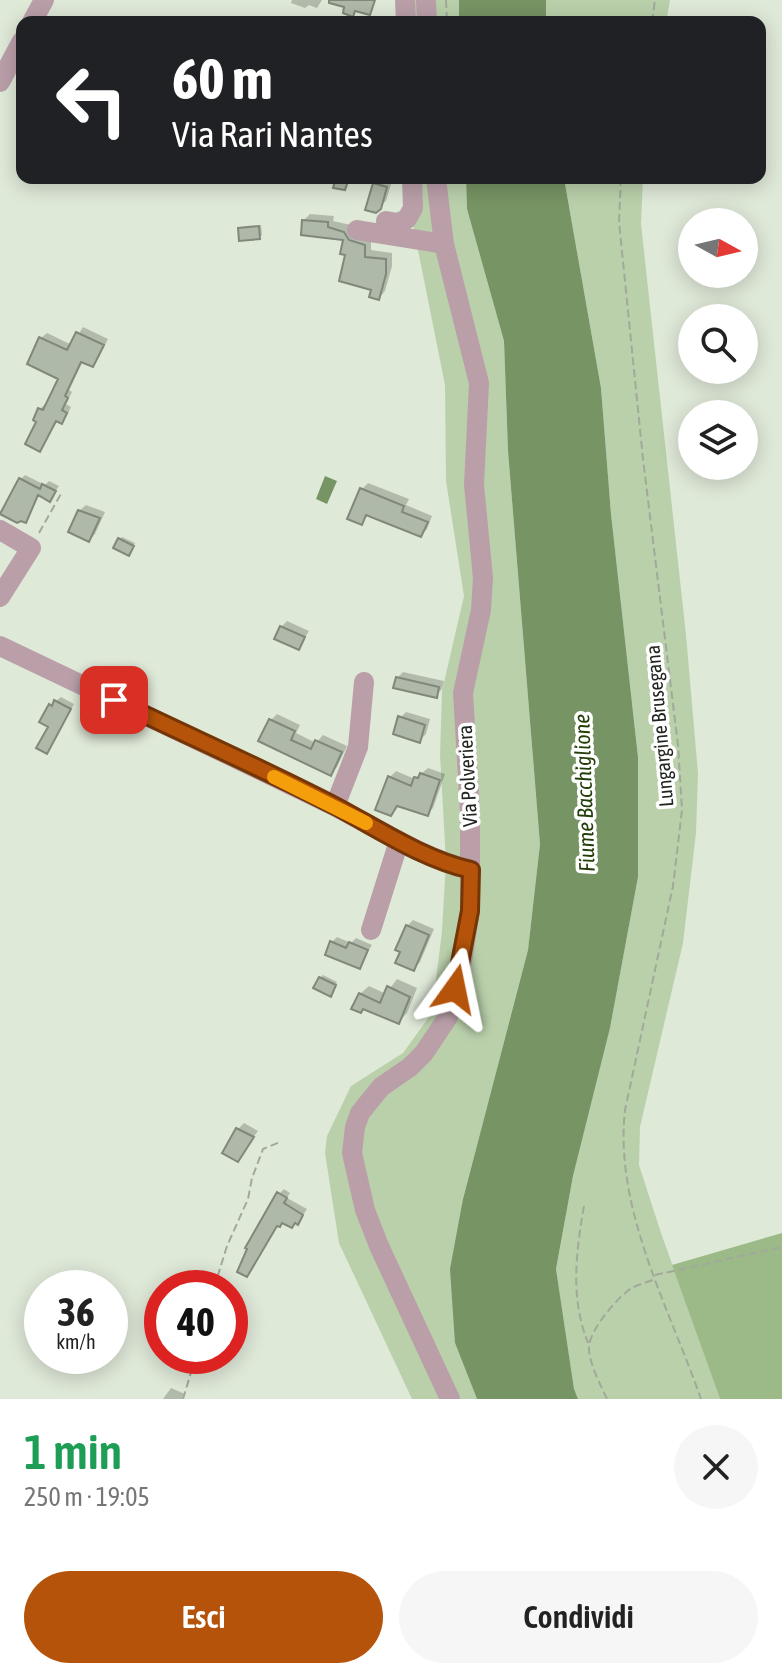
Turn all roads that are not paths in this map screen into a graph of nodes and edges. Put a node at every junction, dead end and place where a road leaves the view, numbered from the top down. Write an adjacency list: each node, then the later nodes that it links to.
1 (16, 52): 2 (street)
2 (0, 82)
3 (412, 184): 5 (street)
4 (437, 184): 7 (street, Via Polveriera)
5 (386, 221)
6 (357, 230): 7 (street)
7 (444, 244): 14 (street, Via Polveriera)
8 (0, 530): 9 (street)
9 (0, 597)
10 (0, 646): 12 (street)
11 (364, 682): 12 (street)
12 (335, 806): 13 (street)
13 (399, 841): 14 (street); 15 (street)
14 (471, 870): 16 (street, Via Polveriera)
15 (371, 930)
16 (450, 1399)

